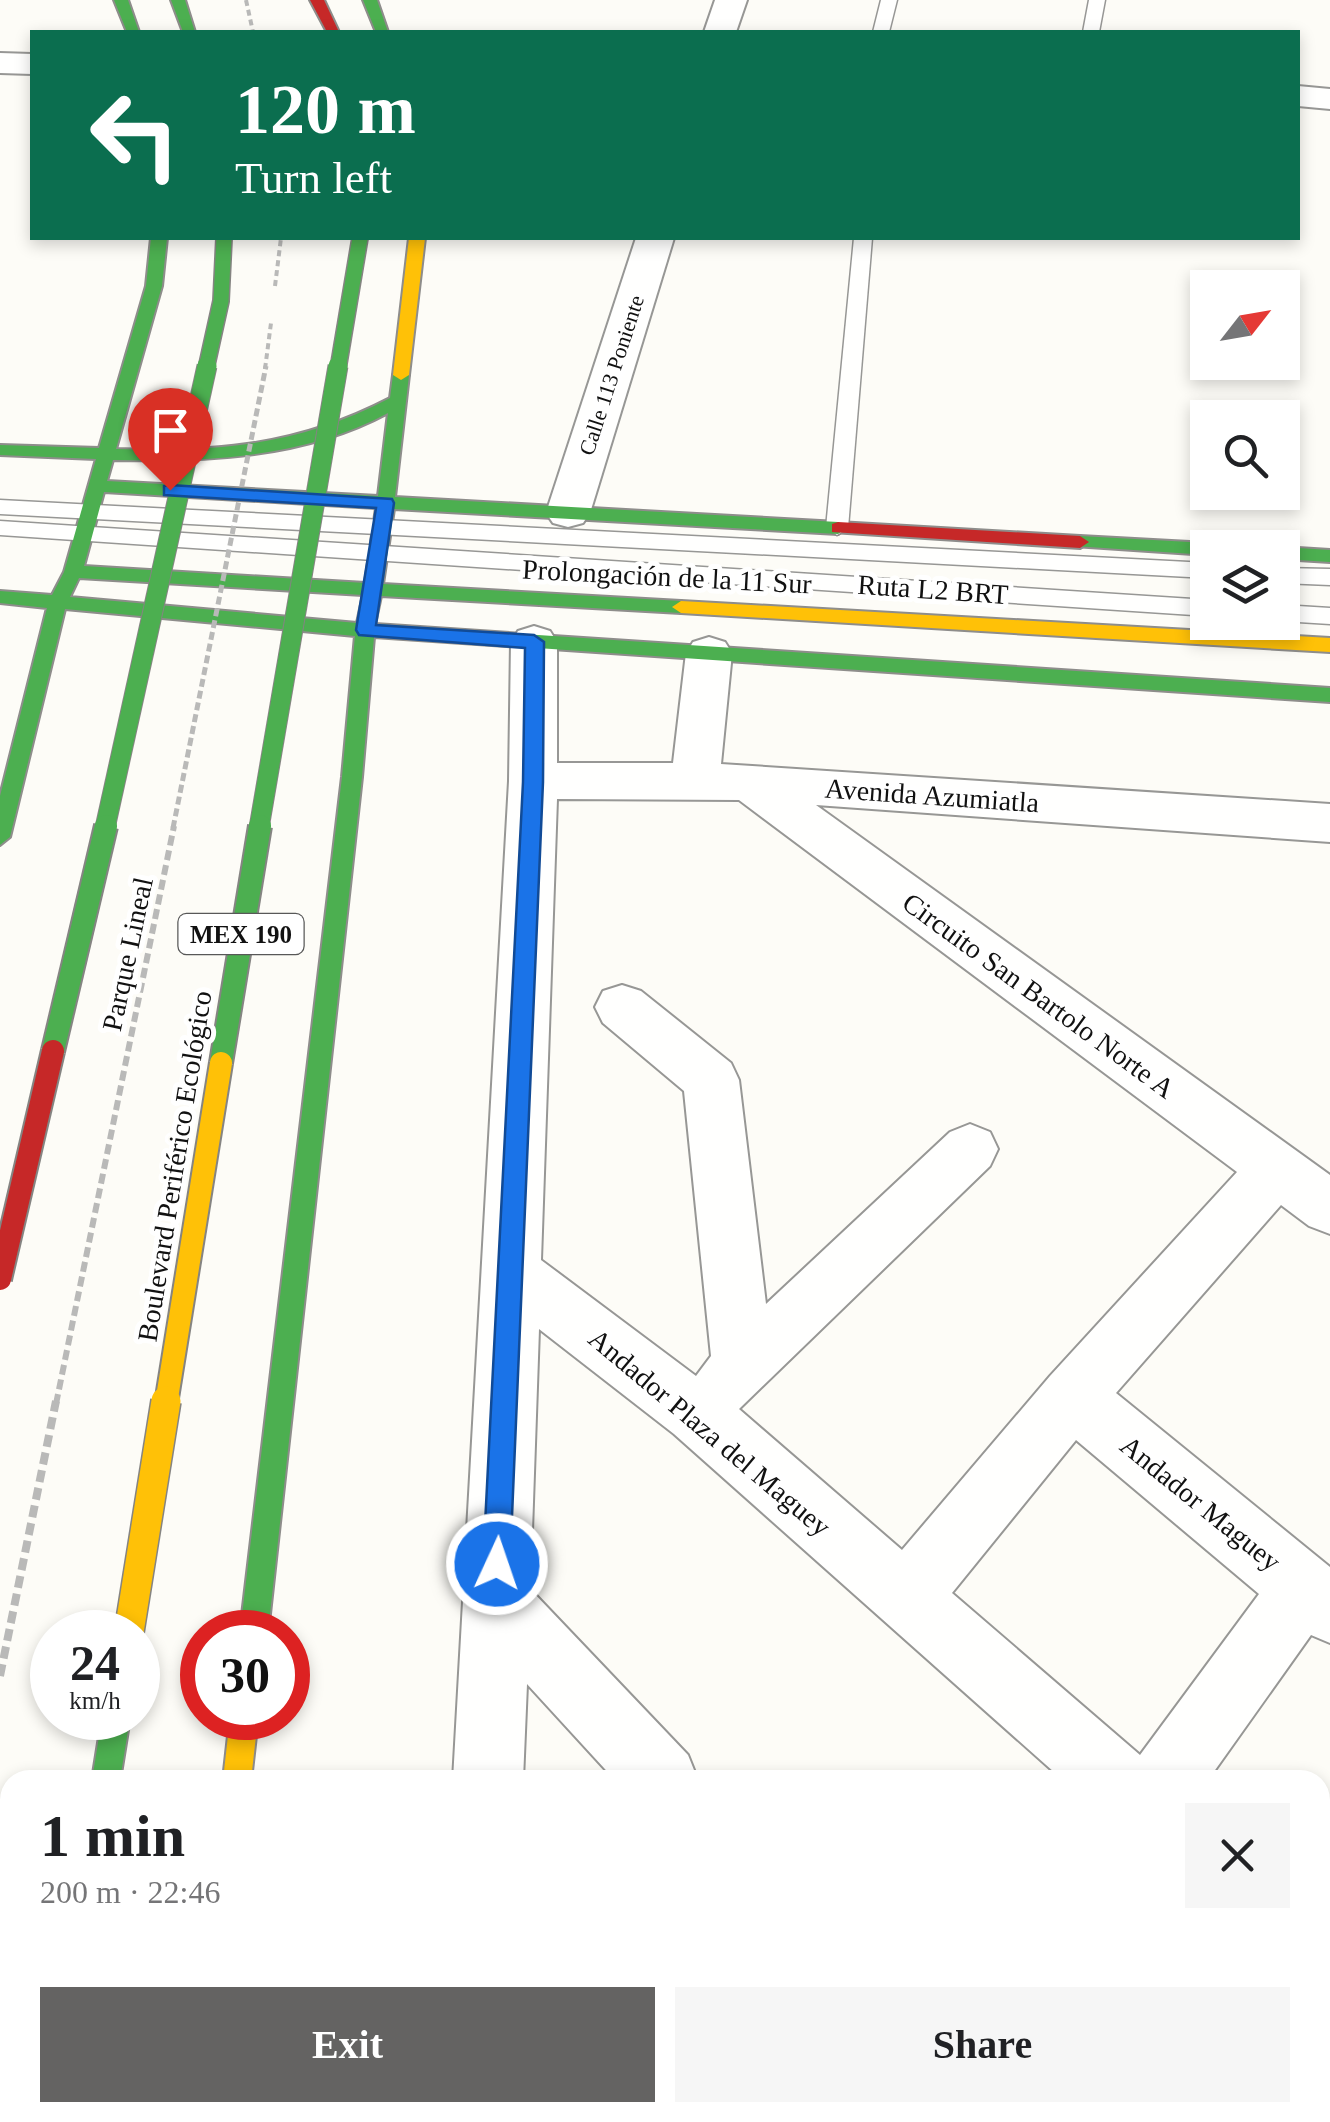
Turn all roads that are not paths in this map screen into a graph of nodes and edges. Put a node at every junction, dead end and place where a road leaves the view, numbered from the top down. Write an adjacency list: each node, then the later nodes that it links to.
1 (120, 0): 8 (main road)
2 (178, 0): 9 (main road)
3 (317, 0): 10 (main road)
4 (370, 0): 11 (main road)
5 (731, 0): 12 (street)
6 (889, 0): 13 (lane)
7 (1097, 0): 14 (lane)
8 (132, 30)
9 (189, 30)
10 (332, 30)
11 (381, 30)
12 (721, 30)
13 (882, 30)
14 (1090, 30)
15 (0, 64): 16 (street)
16 (30, 64)
17 (1300, 96): 18 (street)
18 (1330, 99)
19 (158, 240): 27 (main road)
20 (224, 240): 64 (main road, bridge)
21 (360, 240): 71 (main road, Boulevard Periférico Ecológico / MEX 190, bridge)
22 (417, 240): 25 (main road)
23 (654, 240): 31 (street, Calle 113 Poniente)
24 (862, 240): 34 (lane)
25 (398, 401): 27 (main road); 29 (main road)
26 (0, 450): 27 (main road)
27 (108, 453): 28 (main road)
28 (88, 486): 29 (main road, Prolongación de la 11 Sur); 32 (main road)
29 (386, 503): 31 (main road, Prolongación de la 11 Sur); 35 (main road)
30 (0, 506): 32 (lane, Ruta L2 BRT)
31 (568, 512): 34 (main road, Prolongación de la 11 Sur)
32 (88, 523): 33 (lane, Ruta L2 BRT); 35 (lane, Ruta L2 BRT); 40 (main road)
33 (0, 528)
34 (837, 528): 36 (main road, Prolongación de la 11 Sur)
35 (381, 540): 39 (lane, Ruta L2 BRT); 43 (main road); 46 (lane, Ruta L2 BRT)
36 (1190, 548)
37 (1300, 554): 38 (main road)
38 (1330, 556)
39 (1190, 570)
40 (64, 571): 43 (main road, Prolongación de la 11 Sur); 45 (main road)
41 (1300, 575): 42 (lane)
42 (1330, 577)
43 (374, 590): 49 (main road); 51 (main road, Prolongación de la 11 Sur)
44 (0, 597): 45 (main road)
45 (58, 602): 49 (main road); 58 (main road)
46 (1190, 607)
47 (1300, 614): 48 (lane)
48 (1330, 616)
49 (365, 630): 50 (main road); 72 (main road)
50 (534, 642): 52 (main road); 54 (street)
51 (1330, 645)
52 (709, 653): 53 (main road); 55 (street)
53 (1330, 695)
54 (533, 782): 55 (street, Avenida Azumiatla); 63 (street)
55 (695, 782): 56 (street, Avenida Azumiatla)
56 (748, 782): 57 (street, Avenida Azumiatla); 61 (street, Circuito San Bartolo Norte A)
57 (1330, 823)
58 (0, 836)
59 (622, 1007): 65 (street)
60 (970, 1149): 65 (street)
61 (1277, 1169): 62 (street, Circuito San Bartolo Norte A); 66 (street)
62 (1330, 1208)
63 (511, 1272): 67 (street, Andador Plaza del Maguey); 70 (street)
64 (0, 1278)
65 (743, 1366): 67 (street)
66 (1072, 1397): 68 (street); 69 (street, Andador Maguey)
67 (696, 1413): 68 (street, Andador Plaza del Maguey)
68 (906, 1597): 79 (street, Andador Plaza del Maguey)
69 (1317, 1599): 80 (street)
70 (495, 1601): 77 (street); 78 (street)
71 (133, 1610)
72 (257, 1610)
73 (112, 1740): 75 (main road)
74 (242, 1740): 76 (main road)
75 (108, 1770)
76 (238, 1770)
77 (488, 1770)
78 (654, 1770)
79 (1105, 1770)
80 (1173, 1770)

